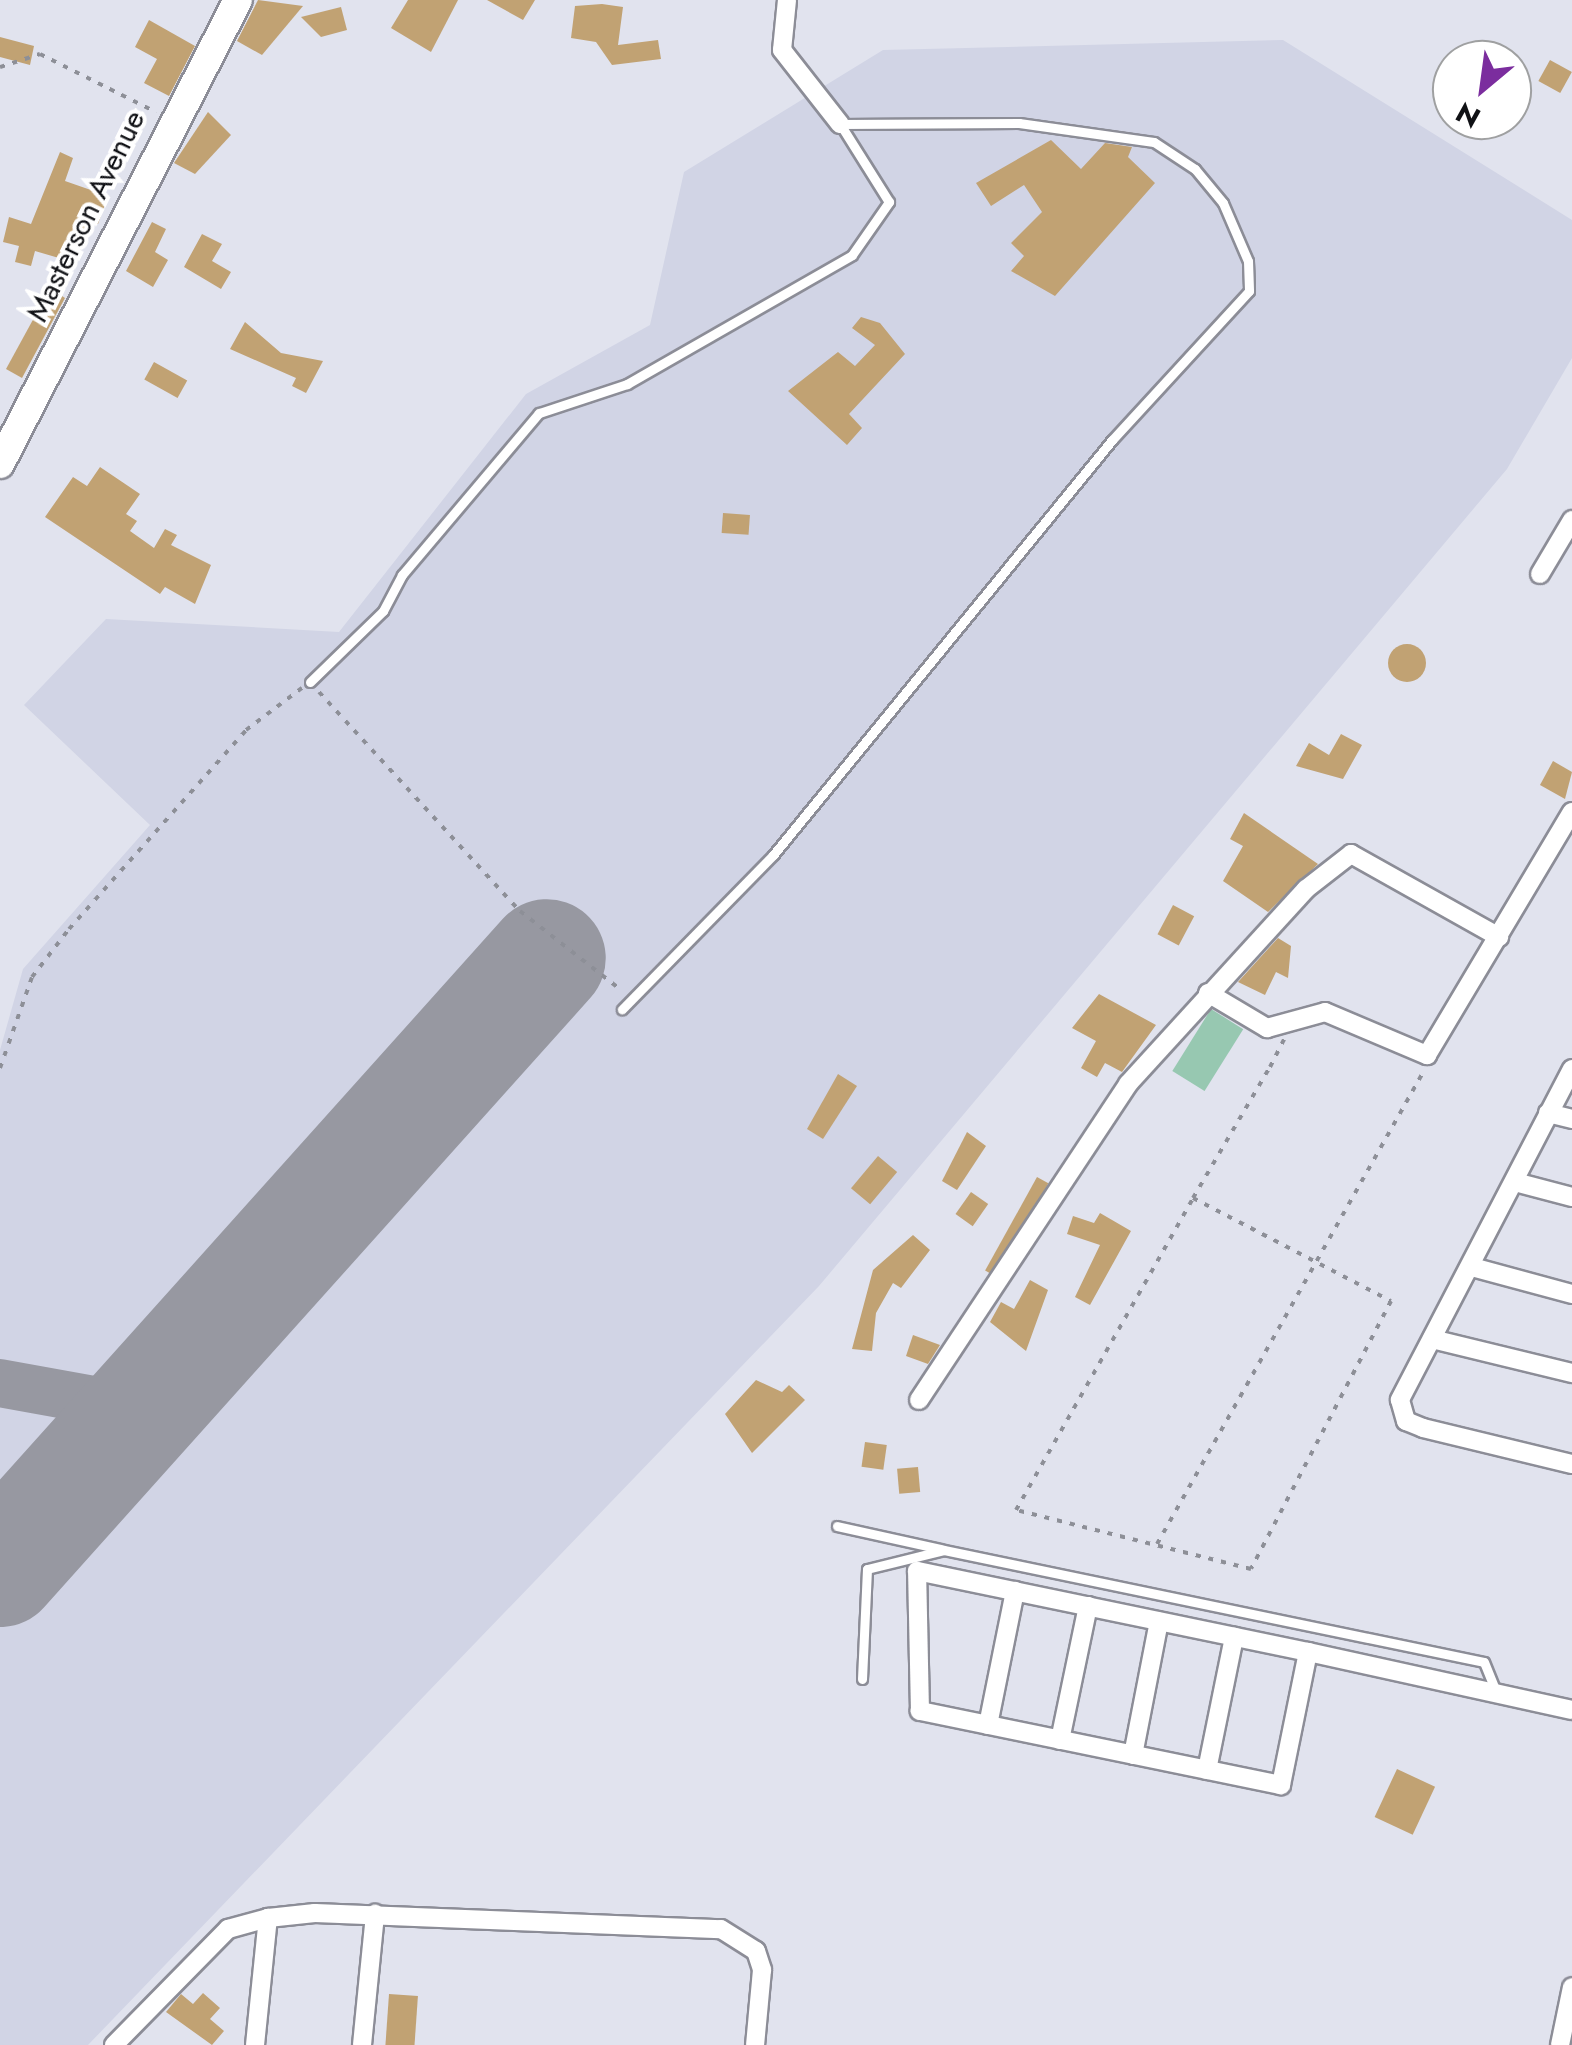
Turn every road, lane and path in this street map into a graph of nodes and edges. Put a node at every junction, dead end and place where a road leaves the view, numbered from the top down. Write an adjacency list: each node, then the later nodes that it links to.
1 (238, 0): 4 (main road, Masterson Avenue)
2 (787, 0): 5 (street)
3 (0, 67): 4 (path)
4 (170, 119): 6 (main road, Masterson Avenue)
5 (840, 124): 9 (lane); 13 (lane)
6 (0, 464)
7 (1572, 520): 8 (street)
8 (1540, 574)
9 (310, 682): 13 (path); 17 (path)
10 (1572, 812): 11 (street)
11 (1499, 937): 12 (street); 16 (street)
12 (1208, 994): 15 (street); 29 (street)
13 (632, 999): 14 (lane)
14 (622, 1010)
15 (1293, 1022): 16 (street); 23 (path)
16 (1427, 1055): 24 (path)
17 (0, 1068)
18 (1572, 1069): 19 (street)
19 (1548, 1113): 20 (street); 21 (street)
20 (1572, 1119)
21 (1515, 1182): 22 (street); 25 (street)
22 (1572, 1197)
23 (1194, 1198): 24 (path); 32 (path)
24 (1321, 1261): 32 (path); 32 (path)
25 (1472, 1267): 26 (street); 27 (street)
26 (1572, 1294)
27 (1432, 1339): 28 (street); 30 (street)
28 (1572, 1373)
29 (919, 1400)
30 (1572, 1464)
31 (837, 1526): 33 (lane)
32 (1156, 1546)
33 (944, 1550): 39 (lane); 40 (lane)
34 (1014, 1591): 35 (street); 42 (street); 42 (street)
35 (1088, 1606): 36 (street); 43 (street)
36 (1159, 1621): 37 (street); 44 (street)
37 (1234, 1637): 38 (street); 45 (street)
38 (1308, 1652): 40 (street); 45 (street)
39 (862, 1679)
40 (1498, 1694): 41 (street)
41 (1572, 1710)
42 (988, 1725): 43 (street)
43 (1060, 1740): 44 (street)
44 (1133, 1755): 45 (street)
45 (1208, 1770)
46 (375, 1914): 47 (street); 51 (street); 52 (street)
47 (268, 1918): 49 (street); 50 (street)
48 (1572, 1987): 53 (street)
49 (114, 2045)
50 (255, 2045)
51 (362, 2045)
52 (755, 2045)
53 (1560, 2045)

